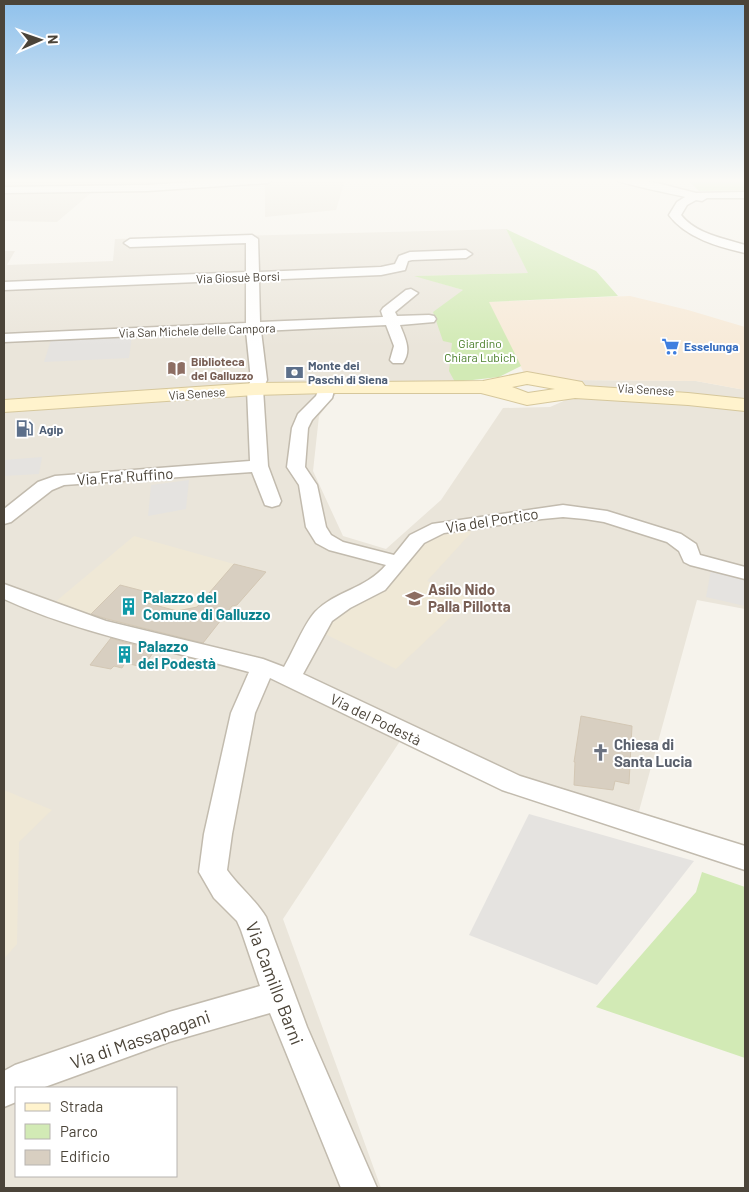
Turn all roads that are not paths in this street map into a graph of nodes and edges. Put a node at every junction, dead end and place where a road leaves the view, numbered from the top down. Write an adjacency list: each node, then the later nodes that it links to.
1 (706, 236): 3 (street)
2 (130, 243): 5 (street)
3 (745, 249)
4 (466, 254): 5 (street, Via Giosuè Borsi)
5 (252, 276): 6 (street, Via Giosuè Borsi); 10 (street)
6 (4, 286)
7 (411, 293): 9 (street)
8 (429, 319): 9 (street, Via San Michele delle Campora)
9 (391, 321): 10 (street, Via San Michele delle Campora); 12 (street)
10 (253, 328): 11 (street, Via San Michele delle Campora); 14 (street)
11 (4, 338)
12 (398, 360)
13 (326, 386): 14 (main road, Via Senese); 15 (main road, Via Senese); 22 (street)
14 (255, 389): 18 (main road, Via Senese); 19 (street)
15 (548, 389): 16 (main road, Via Senese); 17 (main road, Via Senese)
16 (745, 398)
17 (745, 405)
18 (4, 406)
19 (259, 466): 20 (street); 21 (street, Via Fra' Ruffino)
20 (272, 501)
21 (4, 518)
22 (400, 562): 23 (street, Via del Portico); 26 (street, Via del Portico)
23 (745, 572)
24 (4, 591): 25 (street, Via del Podestà)
25 (263, 667): 26 (street, Via del Podestà); 28 (street, Via Camillo Barni)
26 (290, 677): 27 (street, Via del Podestà)
27 (745, 858)
28 (279, 995): 29 (street, Via di Massapagani); 30 (street, Via Camillo Barni)
29 (4, 1090)
30 (359, 1188)

